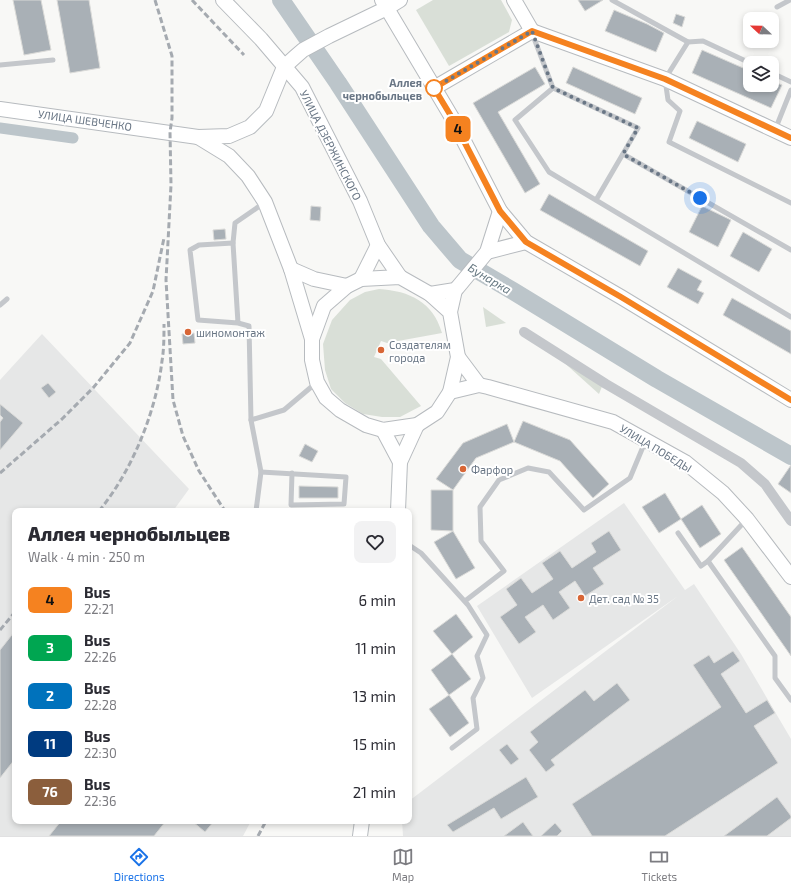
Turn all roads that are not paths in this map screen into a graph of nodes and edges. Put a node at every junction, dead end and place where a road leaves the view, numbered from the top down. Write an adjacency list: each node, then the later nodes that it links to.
1 (223, 0): 13 (main road, УЛИЦА ДЗЕРЖИНСКОГО)
2 (400, 0): 6 (main road)
3 (514, 0): 8 (main road)
4 (612, 0): 9 (lane)
5 (790, 0): 7 (lane)
6 (385, 4): 13 (main road); 17 (main road)
7 (777, 7)
8 (532, 31): 15 (main road); 17 (main road); 18 (lane)
9 (688, 42): 11 (lane); 15 (lane)
10 (53, 60): 12 (lane)
11 (743, 60)
12 (0, 65)
13 (284, 67): 22 (main road); 31 (main road, УЛИЦА ДЗЕРЖИНСКОГО)
14 (779, 76): 16 (lane)
15 (665, 79): 21 (main road); 27 (lane)
16 (791, 82)
17 (434, 88): 28 (main road)
18 (553, 88): 24 (lane); 25 (lane)
19 (791, 90): 21 (lane)
20 (0, 109): 22 (main road, УЛИЦА ШЕВЧЕНКО)
21 (774, 130): 23 (main road)
22 (198, 137): 26 (main road)
23 (791, 138)
24 (623, 154): 25 (lane); 32 (lane)
25 (596, 200): 43 (lane)
26 (266, 202): 30 (lane); 34 (main road)
27 (791, 203)
28 (500, 211): 29 (main road); 33 (main road)
29 (526, 242): 33 (main road); 51 (main road)
30 (233, 243): 44 (lane); 44 (lane)
31 (378, 245): 35 (main road, УЛИЦА ДЗЕРЖИНСКОГО); 36 (main road)
32 (791, 250)
33 (485, 254): 38 (main road)
34 (291, 269): 37 (main road); 46 (main road)
35 (400, 277): 36 (main road); 39 (main road)
36 (361, 280): 37 (main road)
37 (348, 286): 46 (main road)
38 (455, 290): 39 (main road); 42 (main road)
39 (430, 294): 42 (main road)
40 (7, 298): 41 (lane)
41 (0, 304)
42 (450, 312): 47 (main road)
43 (791, 317)
44 (238, 323): 52 (lane)
45 (524, 332): 62 (street)
46 (312, 339): 48 (main road)
47 (458, 357): 49 (main road); 50 (main road)
48 (317, 382): 52 (lane); 54 (main road)
49 (479, 385): 50 (main road); 55 (main road, УЛИЦА ПОБЕДЫ)
50 (450, 392): 53 (main road)
51 (791, 400)
52 (251, 420): 57 (lane)
53 (418, 425): 54 (main road); 56 (main road)
54 (383, 430): 56 (main road)
55 (646, 440): 61 (main road, УЛИЦА ПОБЕДЫ); 67 (lane)
56 (400, 462): 60 (main road)
57 (261, 472): 58 (lane); 59 (lane)
58 (292, 474): 58 (lane)
59 (256, 508)
60 (398, 508)
61 (747, 518): 65 (lane); 66 (main road, УЛИЦА ПОБЕДЫ)
62 (791, 521)
63 (678, 533): 65 (lane)
64 (412, 547): 67 (lane)
65 (708, 560): 68 (lane)
66 (791, 577)
67 (465, 601): 69 (lane)
68 (791, 700)
69 (452, 748)
70 (362, 824): 71 (main road)
71 (360, 836)

